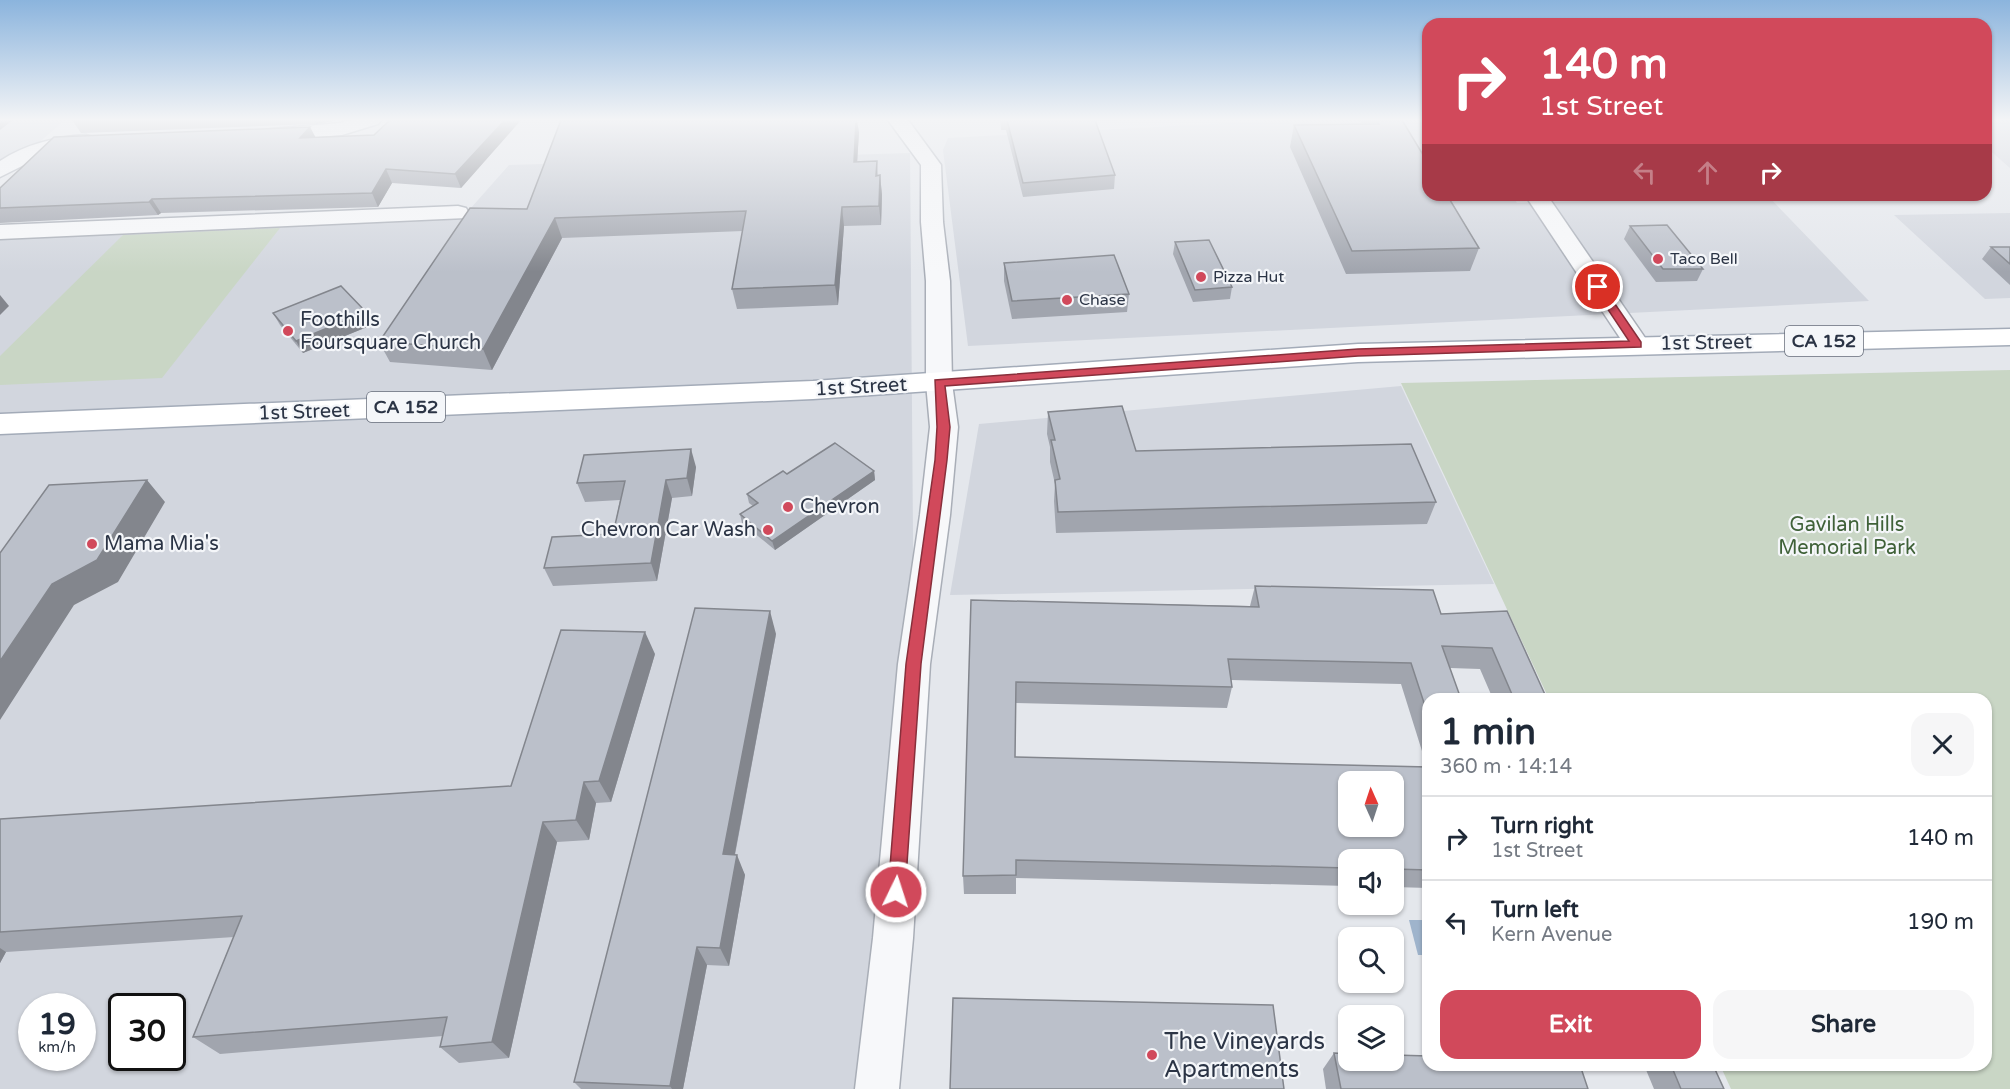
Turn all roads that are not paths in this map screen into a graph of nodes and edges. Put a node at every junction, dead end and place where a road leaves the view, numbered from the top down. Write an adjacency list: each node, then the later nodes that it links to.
1 (931, 171): 7 (street)
2 (1540, 201): 6 (street)
3 (458, 213): 4 (street)
4 (0, 232)
5 (2010, 337): 6 (main road, 1st Street / CA 152)
6 (1637, 345): 7 (main road, 1st Street / CA 152)
7 (939, 383): 8 (main road, 1st Street / CA 152); 9 (street)
8 (0, 424)
9 (877, 1089)

